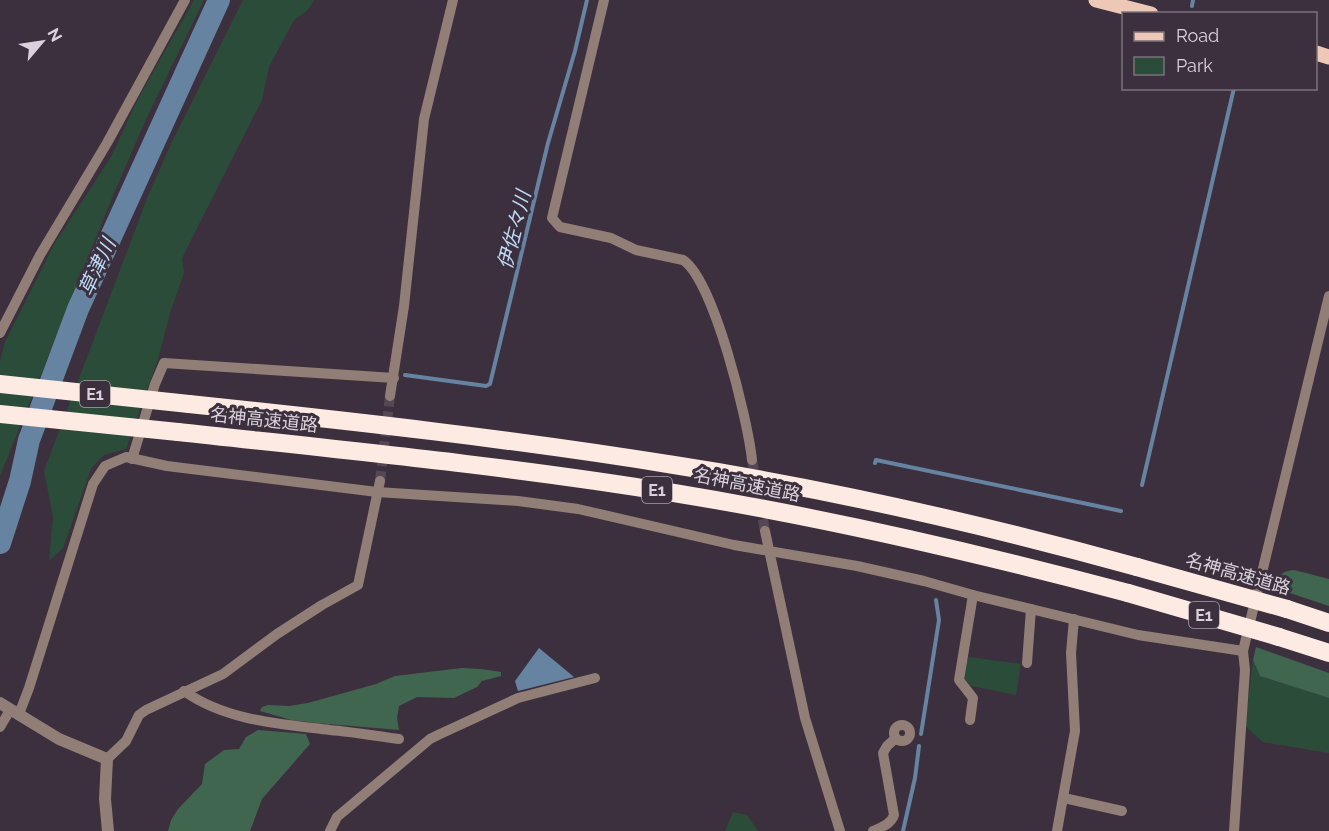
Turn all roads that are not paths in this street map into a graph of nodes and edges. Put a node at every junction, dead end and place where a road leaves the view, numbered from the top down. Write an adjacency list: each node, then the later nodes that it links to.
1 (178, 0): 7 (street)
2 (185, 0): 7 (street)
3 (453, 0): 10 (street)
4 (604, 0): 15 (street)
5 (1096, 0): 6 (main road)
6 (1143, 12)
7 (172, 23): 9 (street)
8 (1329, 296): 23 (street)
9 (0, 333)
10 (394, 378): 12 (street); 14 (street)
11 (0, 384): 22 (highway, 名神高速道路 / E1, bridge)
12 (390, 396)
13 (0, 414): 24 (highway, 名神高速道路 / E1, bridge)
14 (132, 459): 16 (street); 28 (street)
15 (752, 460)
16 (379, 487): 18 (street); 27 (street)
17 (765, 531): 18 (street)
18 (771, 552): 19 (street); 38 (street)
19 (973, 595): 20 (street); 29 (street)
20 (1031, 609): 21 (street); 25 (street)
21 (1074, 619): 23 (street); 34 (street)
22 (1329, 623)
23 (1243, 651): 41 (street)
24 (1329, 653)
25 (1027, 663)
26 (595, 678): 37 (street)
27 (184, 691): 32 (street); 33 (street)
28 (8, 708): 30 (street); 33 (street)
29 (970, 720)
30 (0, 727)
31 (896, 738): 39 (street)
32 (399, 739)
33 (107, 759): 36 (street)
34 (1064, 798): 35 (street); 40 (street)
35 (1122, 812)
36 (108, 831)
37 (330, 831)
38 (840, 831)
39 (873, 831)
40 (1057, 831)
41 (1234, 831)

